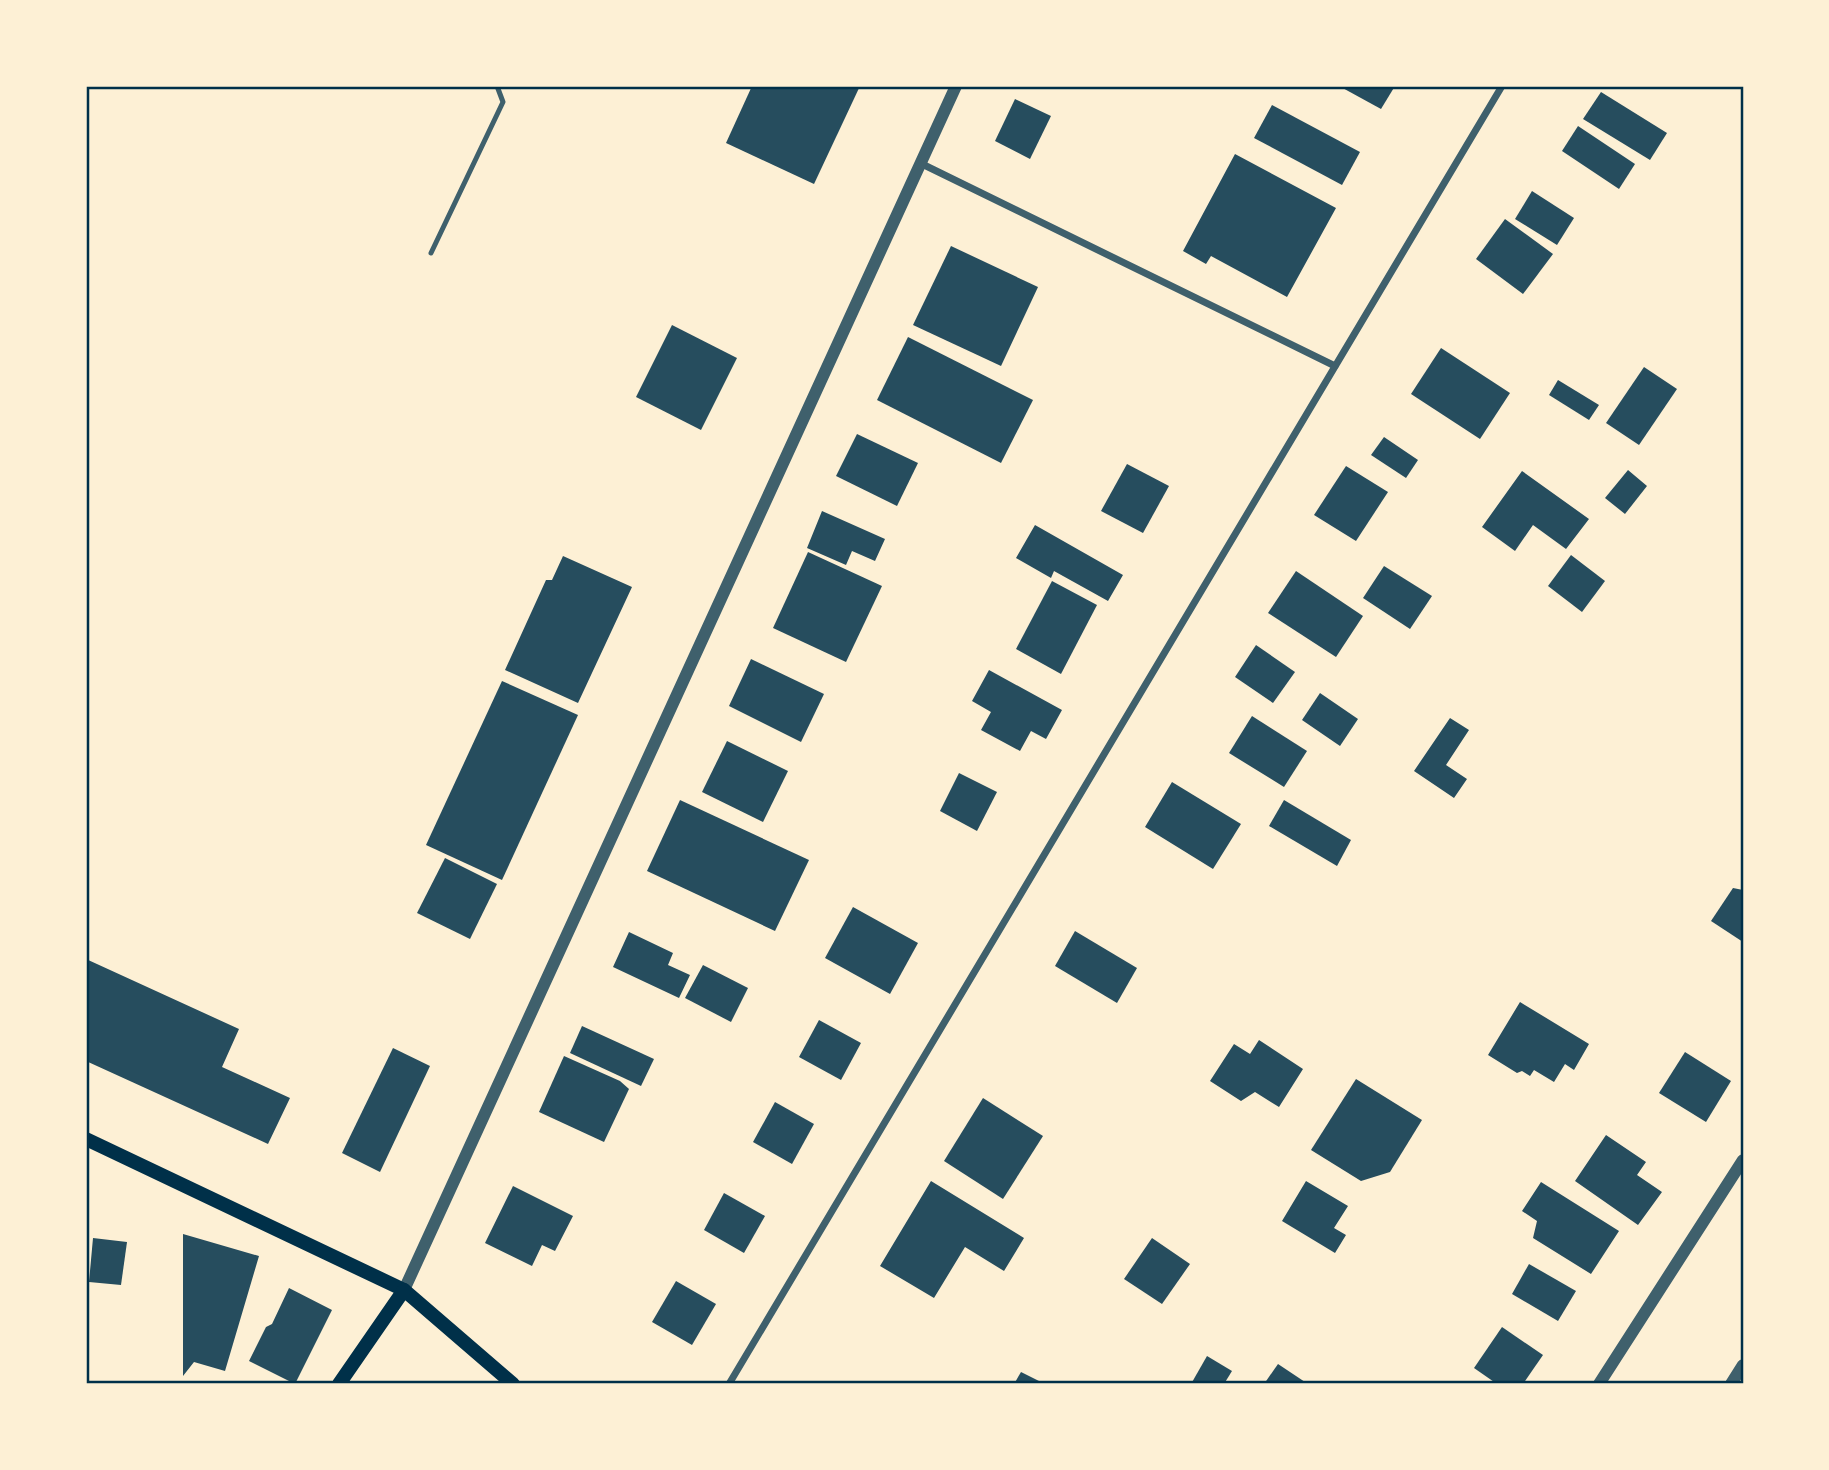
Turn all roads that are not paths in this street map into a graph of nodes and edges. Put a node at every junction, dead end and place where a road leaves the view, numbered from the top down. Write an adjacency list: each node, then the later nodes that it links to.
1 (497, 86): 5 (lane)
2 (956, 86): 4 (street)
3 (1502, 86): 6 (street)
4 (920, 163): 6 (street); 9 (street)
5 (431, 253)
6 (1335, 366): 13 (street)
7 (86, 1139): 9 (main road)
8 (1743, 1160): 14 (street)
9 (404, 1290): 11 (main road); 12 (main road)
10 (1743, 1365): 15 (street)
11 (339, 1384)
12 (513, 1384)
13 (730, 1384)
14 (1599, 1384)
15 (1731, 1384)

